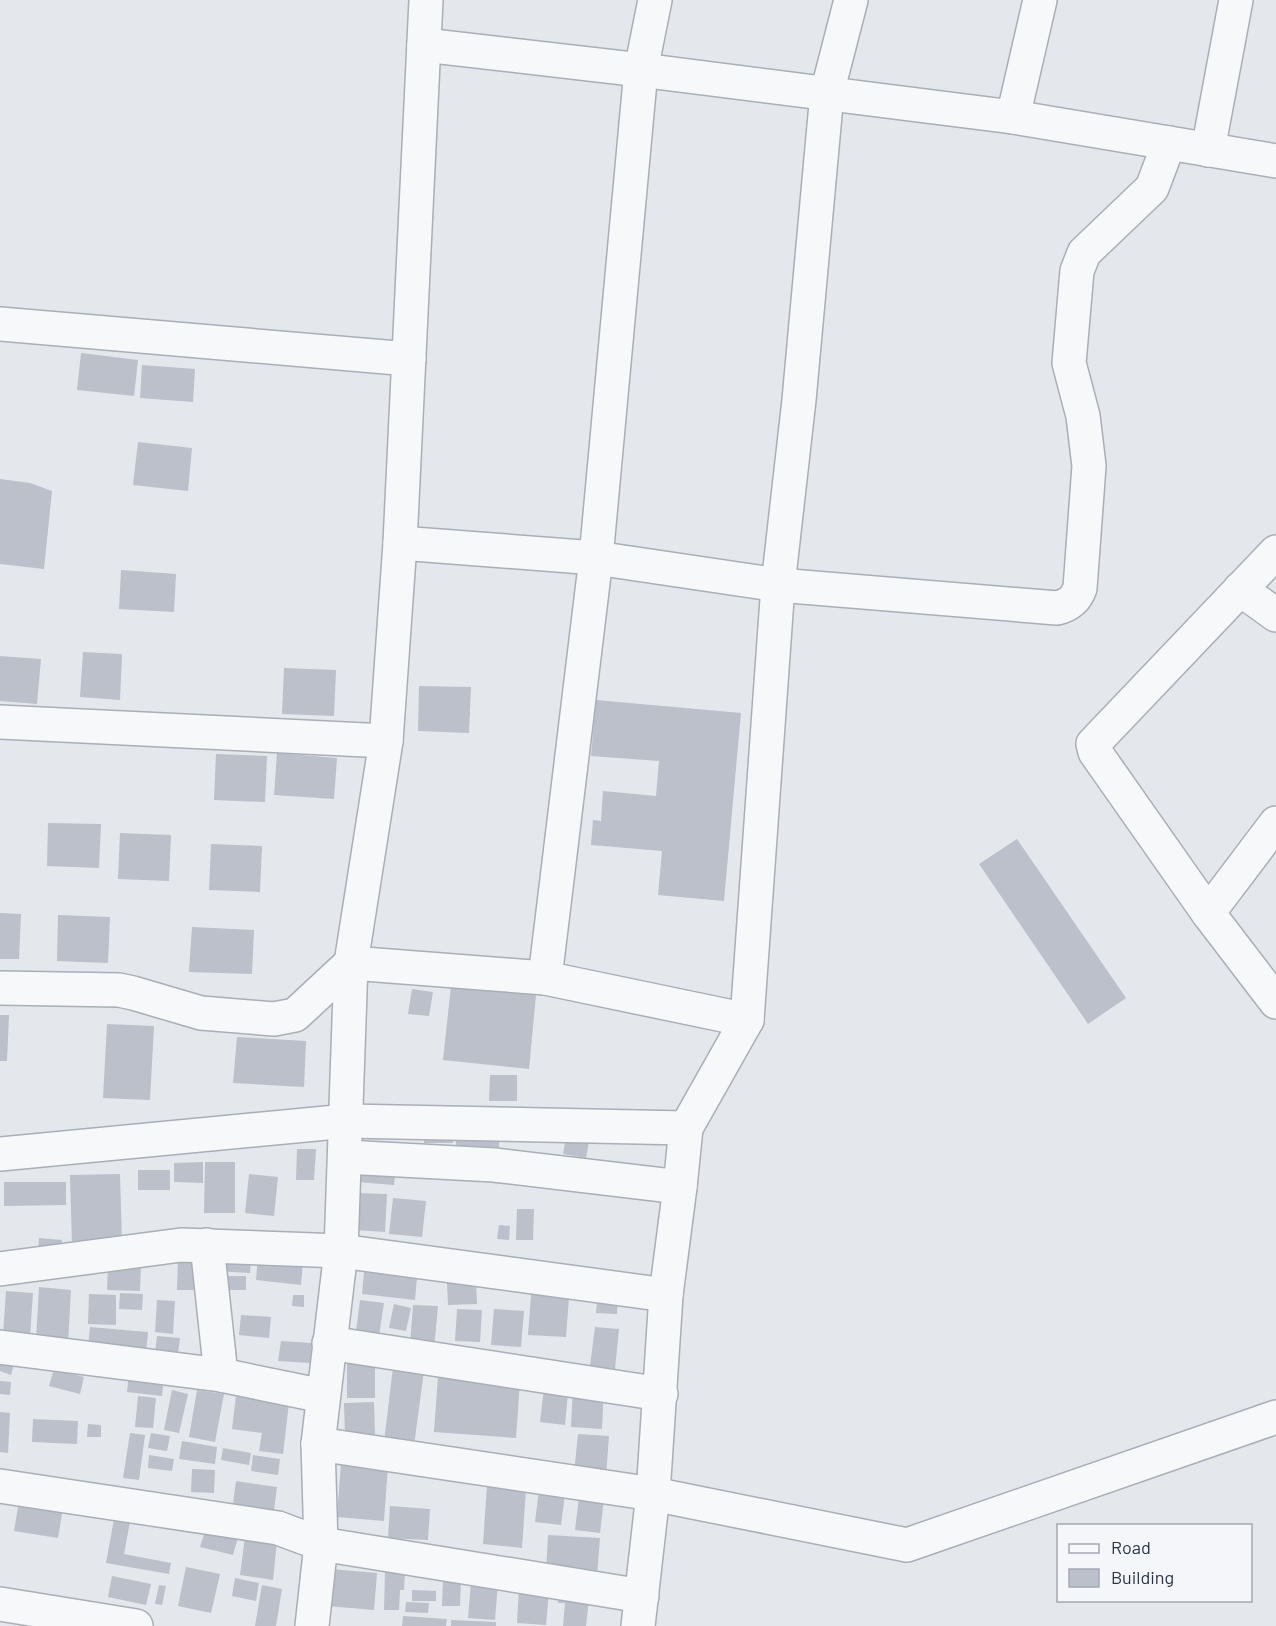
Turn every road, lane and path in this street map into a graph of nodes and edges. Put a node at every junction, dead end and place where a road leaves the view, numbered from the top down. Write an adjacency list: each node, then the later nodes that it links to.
1 (426, 0): 6 (street)
2 (655, 0): 7 (street)
3 (851, 0): 8 (street)
4 (1040, 0): 9 (street)
5 (1236, 0): 11 (street)
6 (424, 45): 7 (street); 14 (street)
7 (641, 70): 8 (street); 17 (street)
8 (827, 93): 9 (street); 18 (street)
9 (1013, 117): 10 (street)
10 (1169, 143): 11 (street); 18 (street)
11 (1208, 150): 12 (street)
12 (1276, 161)
13 (0, 324): 14 (street)
14 (409, 359): 15 (street)
15 (400, 543): 17 (street); 22 (street)
16 (1276, 552): 19 (street)
17 (596, 558): 18 (street); 26 (street)
18 (778, 585): 29 (street)
19 (1240, 589): 20 (street); 24 (street)
20 (1276, 615)
21 (0, 722): 22 (street)
22 (386, 741): 25 (street)
23 (1276, 823): 24 (street)
24 (1208, 913): 28 (street)
25 (351, 963): 26 (street); 27 (street); 30 (street)
26 (545, 978): 29 (street)
27 (0, 988)
28 (1276, 1002)
29 (747, 1020): 31 (street)
30 (347, 1121): 31 (street); 32 (street); 33 (street)
31 (686, 1128): 34 (street)
32 (0, 1154)
33 (345, 1157): 34 (street); 36 (street)
34 (680, 1187): 38 (street)
35 (207, 1245): 36 (street); 37 (street); 41 (street)
36 (341, 1251): 38 (street); 39 (street)
37 (0, 1269)
38 (666, 1295): 42 (street)
39 (329, 1343): 42 (street); 43 (street)
40 (0, 1347): 41 (street)
41 (221, 1375): 43 (street)
42 (661, 1394): 47 (street)
43 (323, 1396): 45 (street)
44 (1276, 1418): 47 (street)
45 (318, 1444): 47 (street); 48 (street)
46 (0, 1486): 48 (street)
47 (653, 1494): 50 (street)
48 (321, 1544): 50 (street); 52 (street)
49 (0, 1604): 51 (street)
50 (640, 1611)
51 (136, 1626)
52 (312, 1626)

